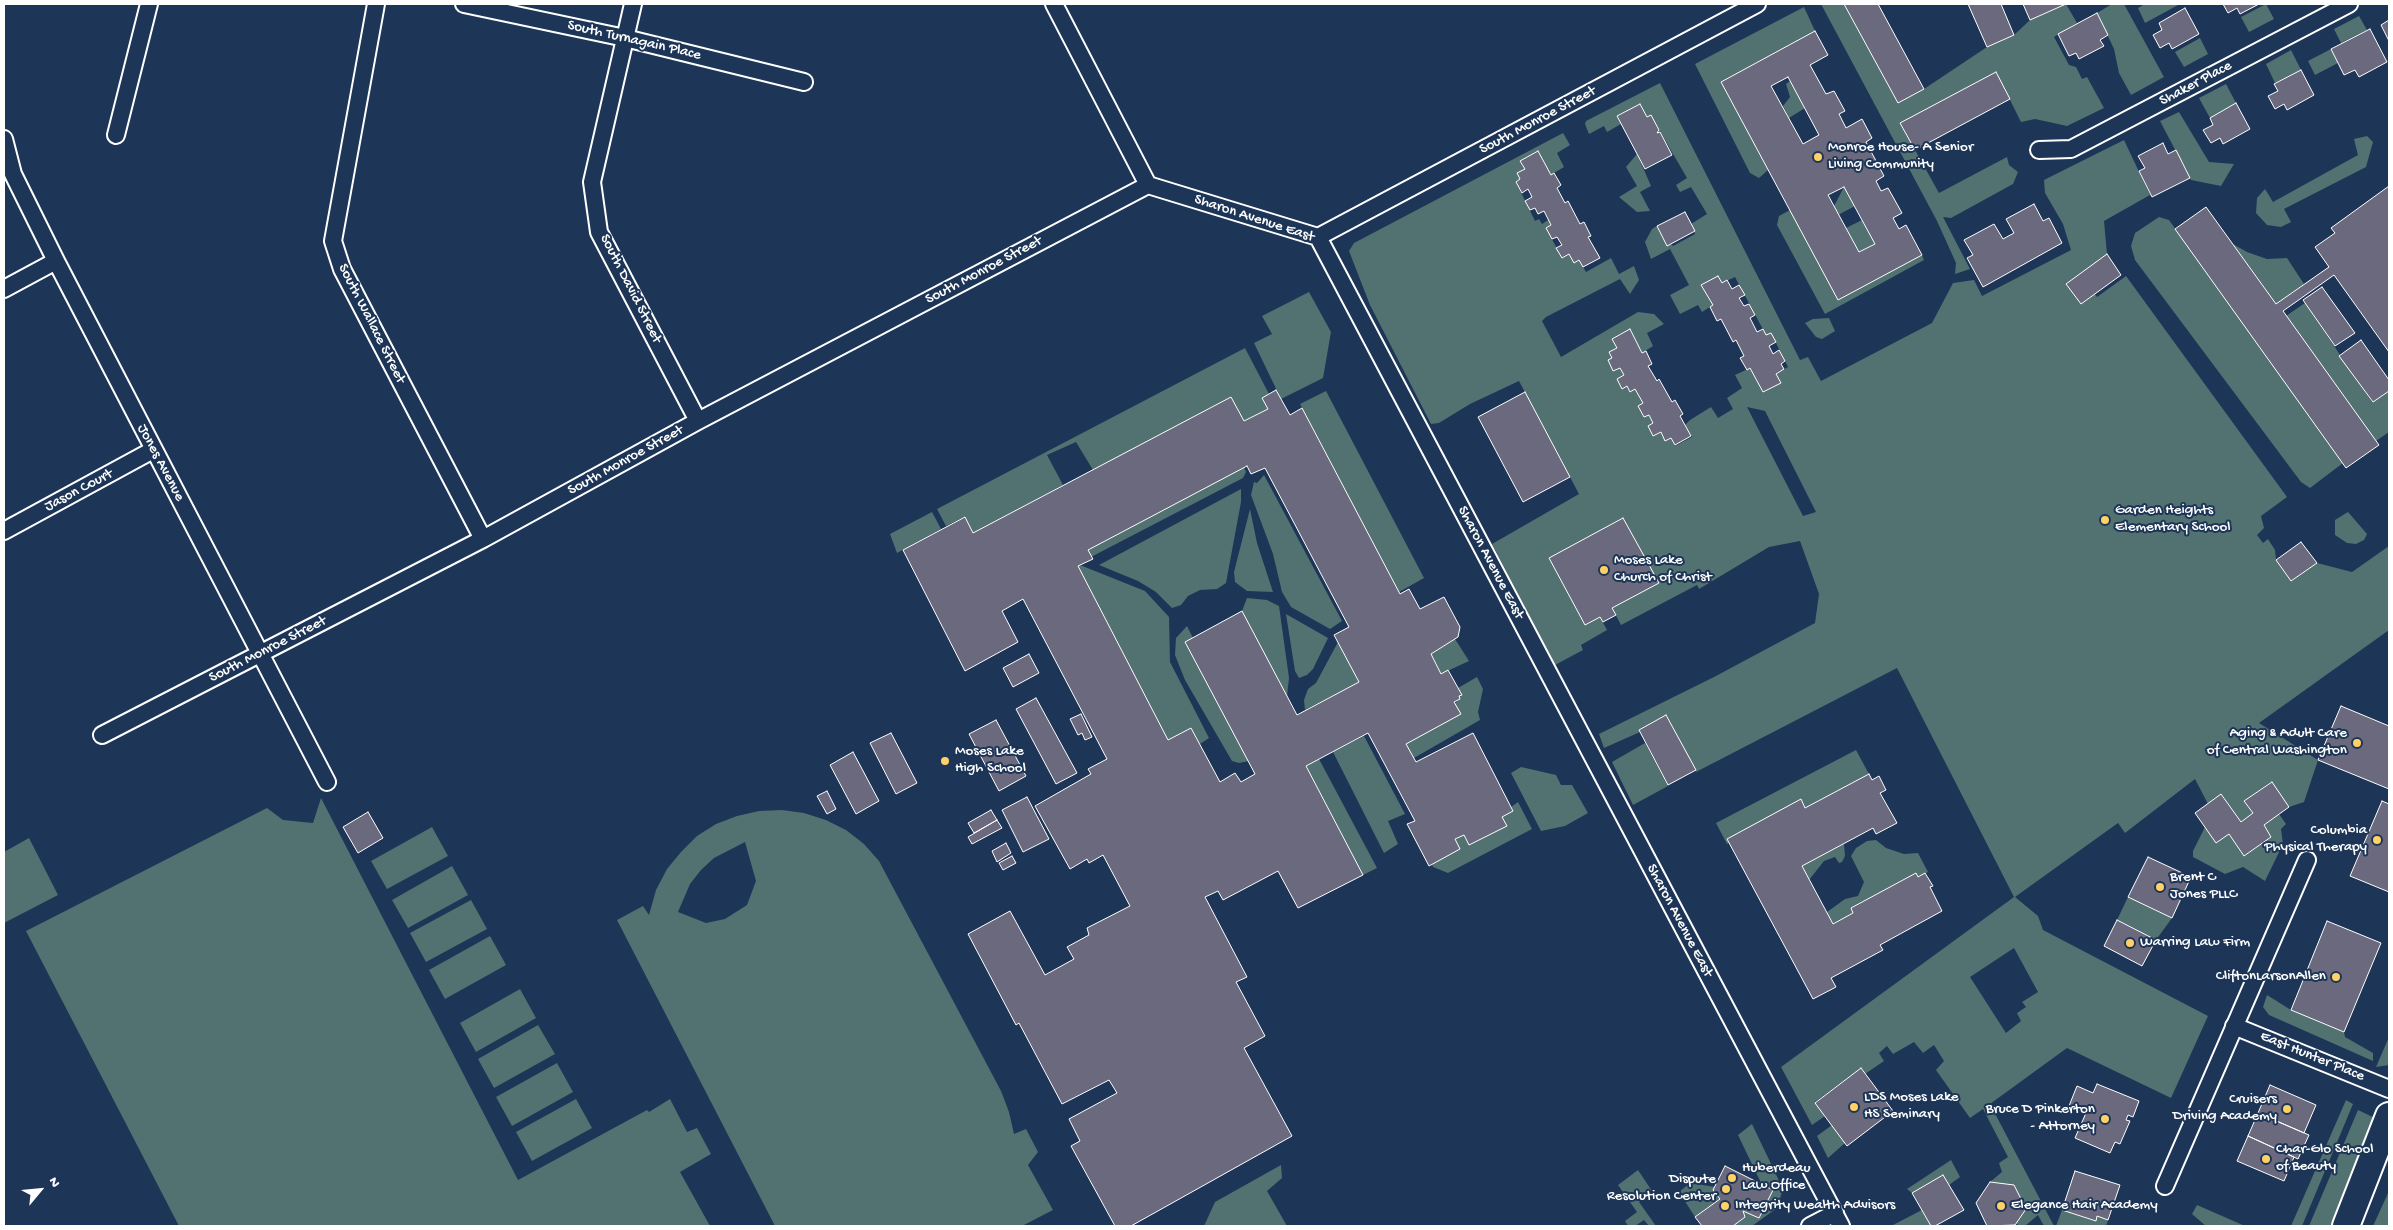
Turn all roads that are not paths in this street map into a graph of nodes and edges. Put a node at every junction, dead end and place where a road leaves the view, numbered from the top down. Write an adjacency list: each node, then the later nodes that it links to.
1 (149, 4): 10 (street)
2 (376, 4): 20 (street, South Wallace Street)
3 (464, 4): 8 (street, South Turnagain Place)
4 (634, 4): 8 (street, South David Street)
5 (1054, 4): 13 (street)
6 (2349, 4): 12 (street, Shaker Place)
7 (1747, 6): 14 (street, South Monroe Street)
8 (625, 38): 9 (street, South Turnagain Place); 17 (street, South David Street)
9 (804, 82)
10 (116, 135)
11 (4, 139): 15 (street, Jones Avenue)
12 (2039, 150)
13 (1148, 185): 14 (street, Sharon Avenue East); 17 (street, South Monroe Street)
14 (1318, 237): 29 (street, Sharon Avenue East)
15 (56, 261): 16 (street); 18 (street, Jones Avenue)
16 (4, 289)
17 (698, 421): 20 (street, South Monroe Street)
18 (153, 450): 19 (street, Jason Court); 21 (street, Jones Avenue)
19 (4, 531)
20 (482, 539): 21 (street, South Monroe Street)
21 (260, 654): 22 (street, South Monroe Street); 23 (street, Jones Avenue)
22 (102, 735)
23 (327, 782)
24 (2307, 860): 25 (street)
25 (2234, 1026): 26 (street, East Hunter Place); 28 (street)
26 (2389, 1088)
27 (2389, 1116): 31 (main road)
28 (2165, 1186)
29 (1838, 1220): 30 (street)
30 (1810, 1226)
31 (2346, 1226)

